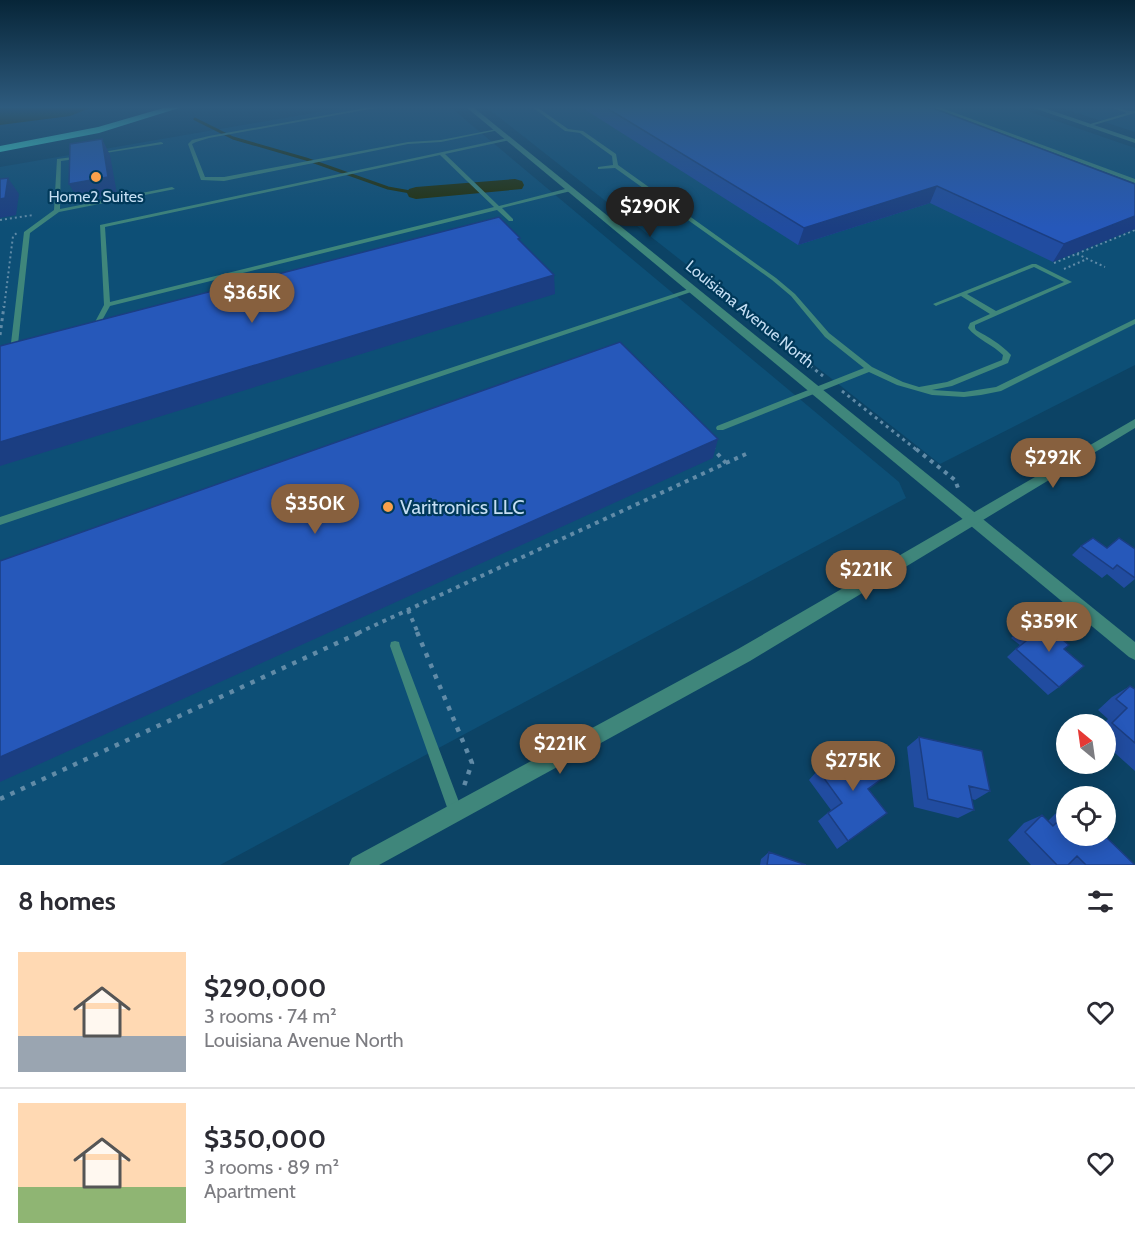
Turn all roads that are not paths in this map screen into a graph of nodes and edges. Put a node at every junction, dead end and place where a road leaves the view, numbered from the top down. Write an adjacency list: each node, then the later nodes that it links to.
1 (135, 147): 15 (lane)
2 (191, 147): 3 (lane)
3 (381, 147)
4 (468, 147): 8 (lane)
5 (518, 147): 13 (street, Louisiana Avenue North)
6 (603, 147): 9 (lane)
7 (1044, 147): 11 (lane)
8 (441, 153): 14 (lane); 20 (lane)
9 (616, 166): 10 (lane); 27 (lane)
10 (600, 168)
11 (1135, 181)
12 (172, 189): 15 (lane)
13 (569, 190): 14 (lane); 17 (street, Louisiana Avenue North)
14 (498, 208): 16 (lane); 20 (lane)
15 (57, 211): 25 (lane)
16 (511, 220)
17 (692, 290): 29 (street, Louisiana Avenue North); 33 (lane)
18 (962, 294): 19 (lane); 21 (lane); 21 (lane)
19 (936, 304)
20 (107, 305): 23 (lane)
21 (996, 314): 28 (lane)
22 (1135, 321): 28 (lane)
23 (88, 326)
24 (25, 342): 25 (lane)
25 (14, 344): 26 (lane)
26 (0, 348)
27 (869, 369): 28 (lane); 29 (lane)
28 (920, 389)
29 (814, 390): 31 (lane); 32 (street, Louisiana Avenue North)
30 (1135, 423): 32 (street)
31 (720, 428)
32 (972, 519): 35 (street); 36 (street)
33 (0, 521)
34 (395, 646): 36 (lane)
35 (1135, 652)
36 (455, 810): 37 (street)
37 (359, 865)

